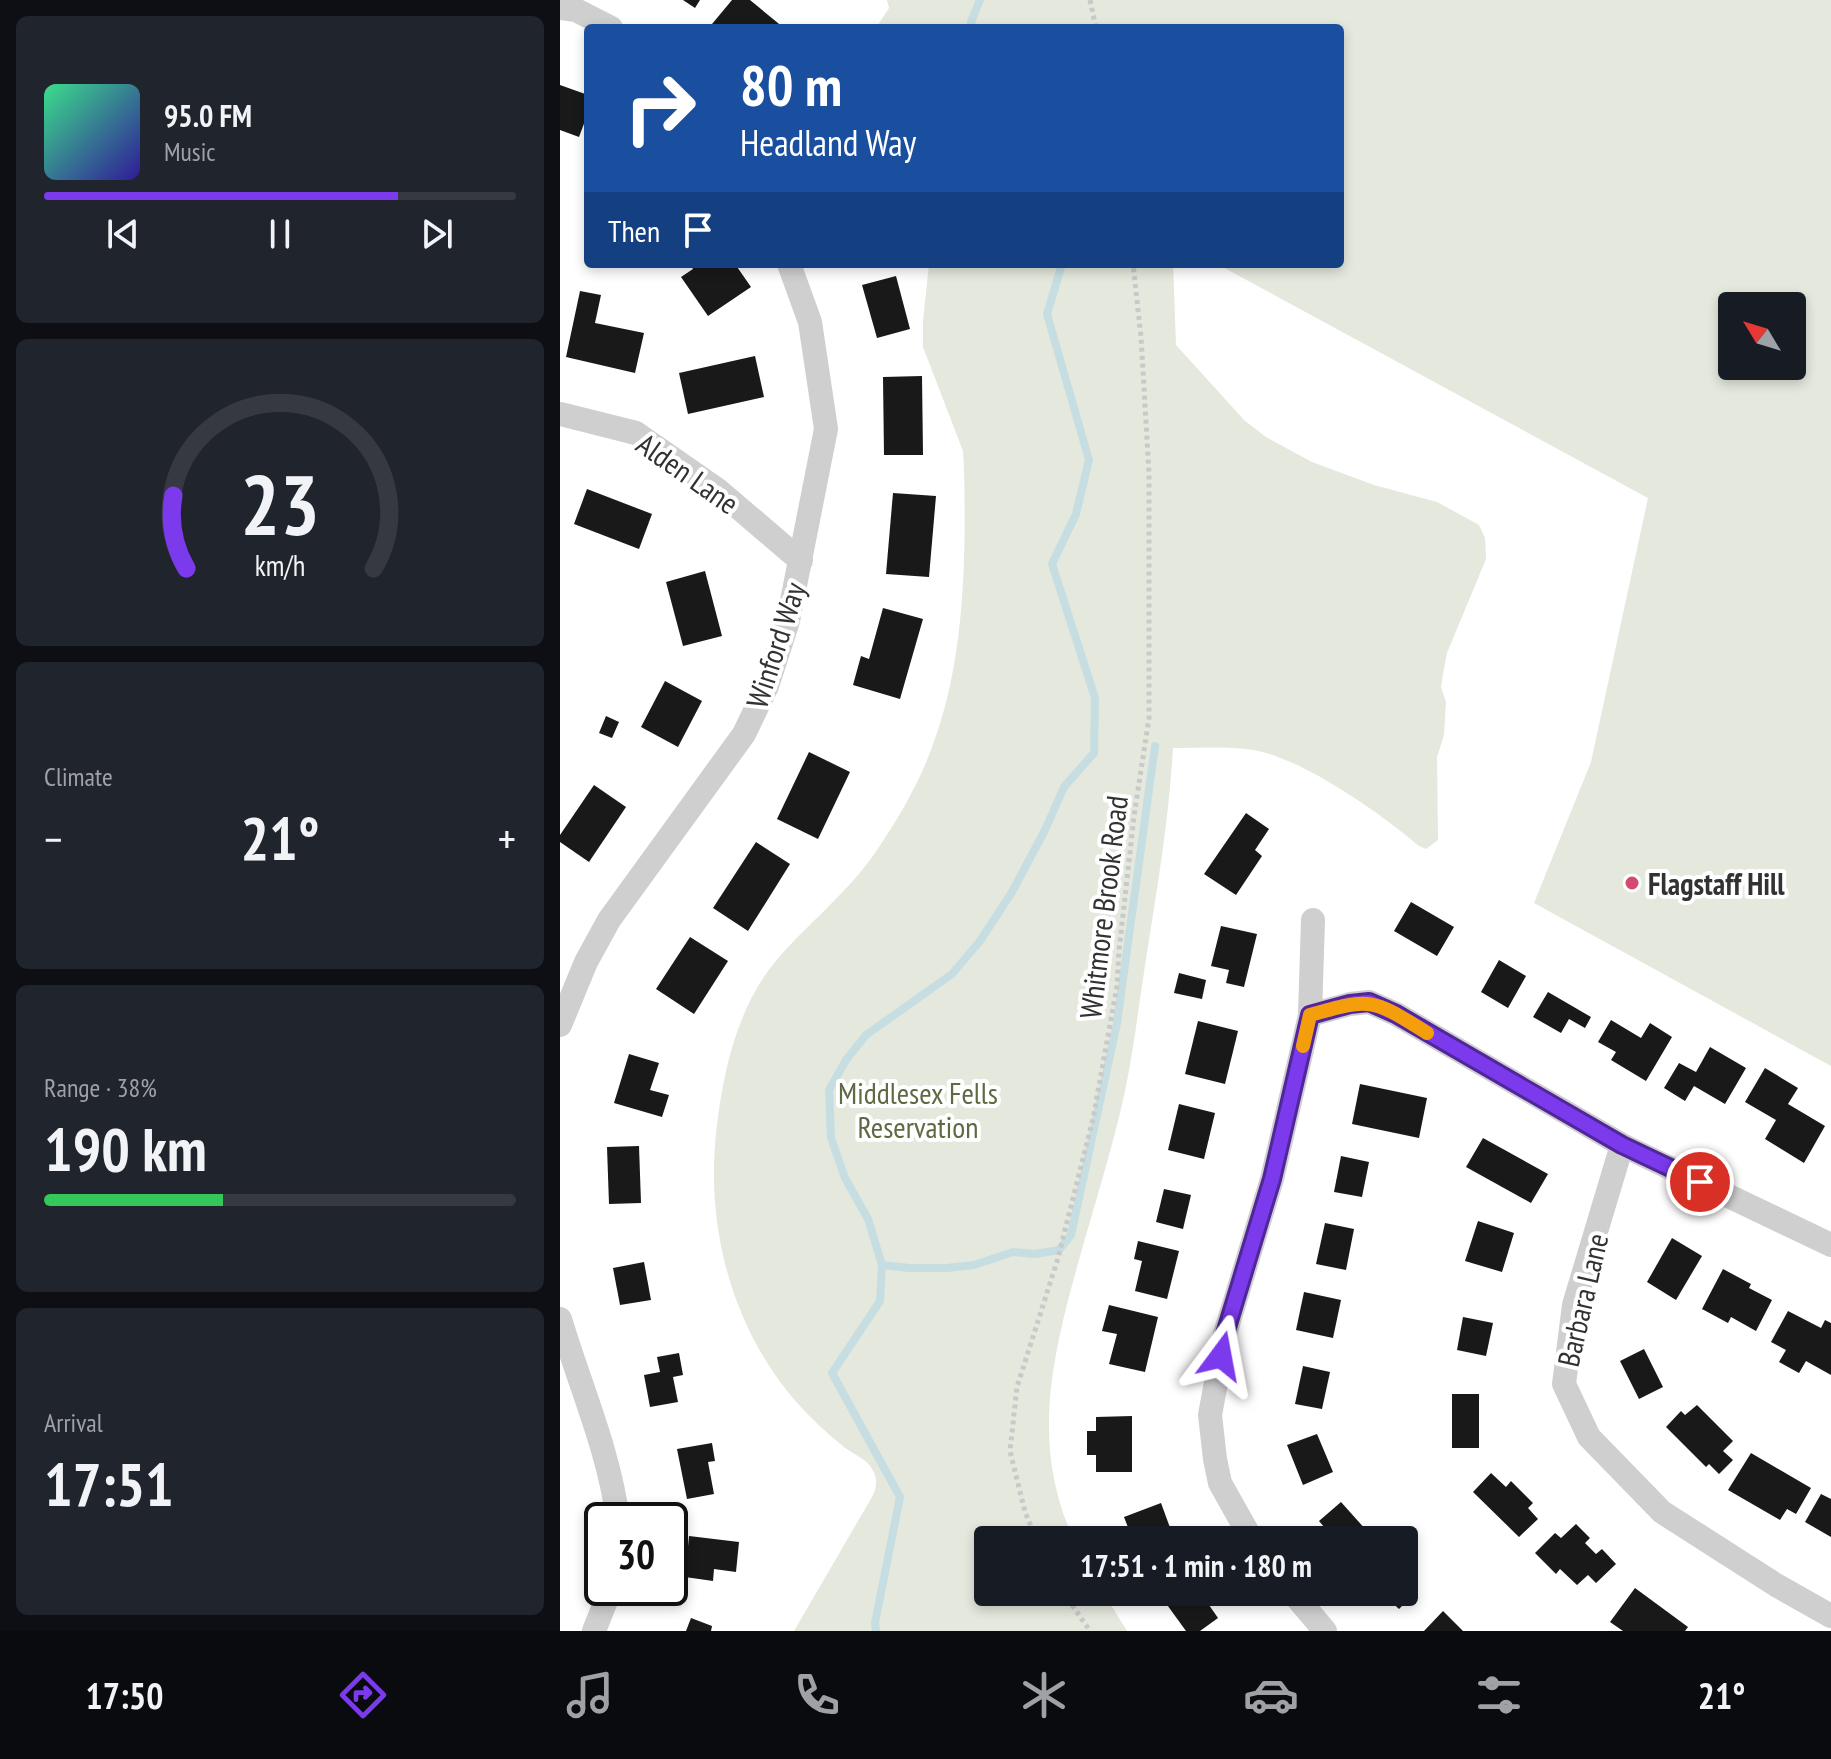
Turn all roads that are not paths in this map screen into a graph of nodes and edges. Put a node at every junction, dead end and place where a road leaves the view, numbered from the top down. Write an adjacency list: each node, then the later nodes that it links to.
1 (560, 8): 2 (street)
2 (603, 24)
3 (790, 268): 5 (street, Winford Way)
4 (560, 414): 5 (street, Alden Lane)
5 (801, 561): 8 (street, Winford Way)
6 (1313, 920): 7 (street)
7 (1310, 1015): 9 (street); 14 (street)
8 (560, 1025)
9 (1622, 1145): 10 (street); 17 (street, Barbara Lane)
10 (1831, 1245)
11 (560, 1319): 12 (street)
12 (567, 1356): 13 (street)
13 (615, 1502)
14 (1244, 1526)
15 (604, 1606): 18 (street)
16 (1304, 1606): 19 (street)
17 (1831, 1616)
18 (594, 1631)
19 (1325, 1631)

